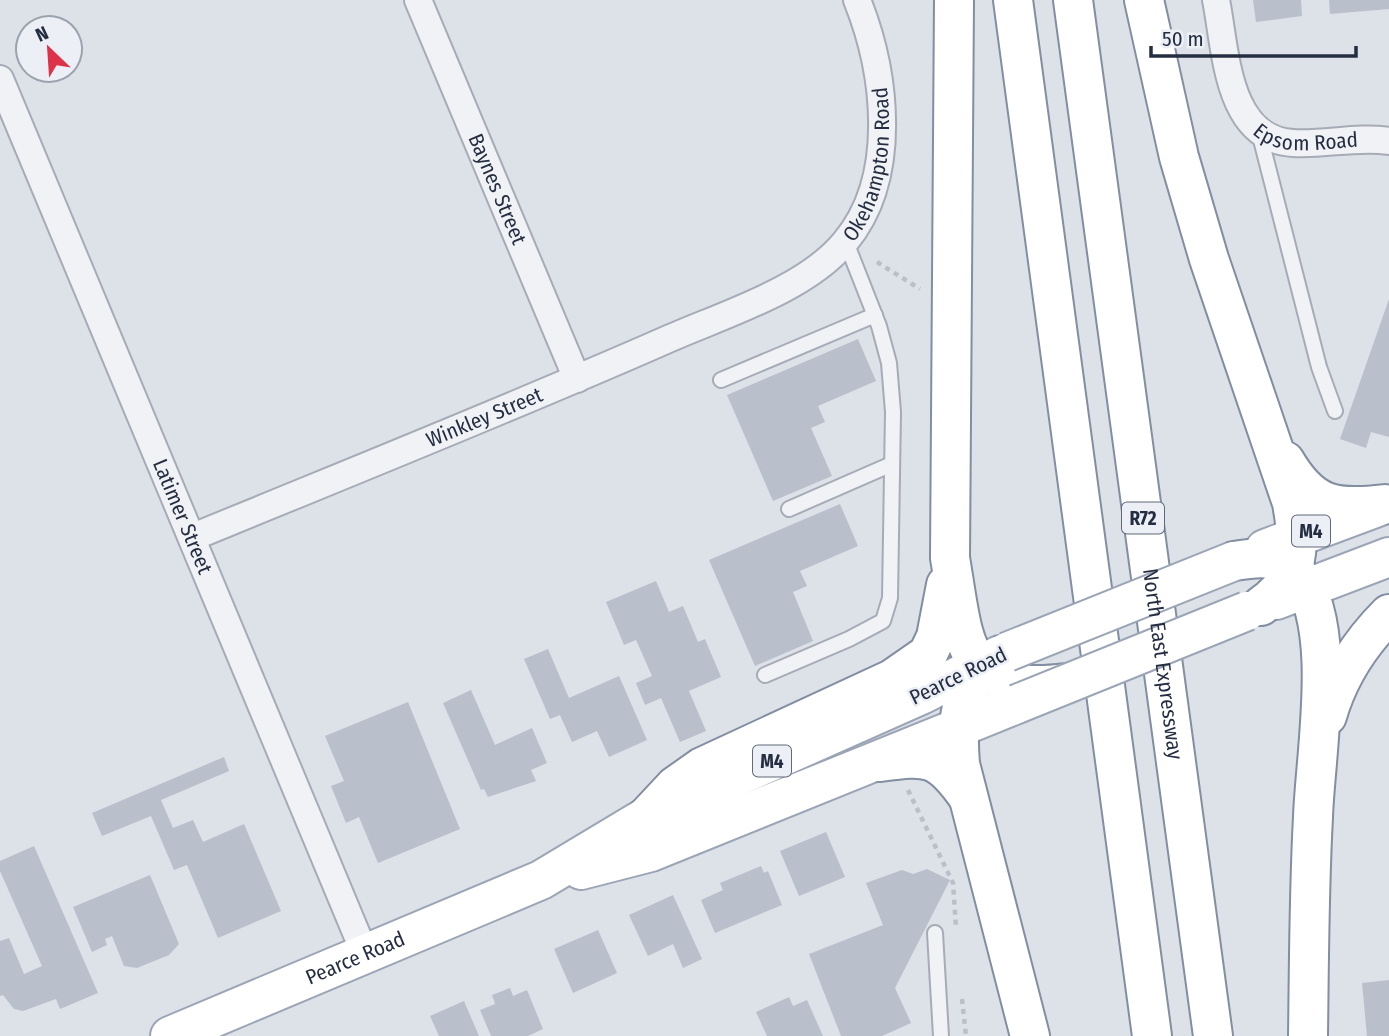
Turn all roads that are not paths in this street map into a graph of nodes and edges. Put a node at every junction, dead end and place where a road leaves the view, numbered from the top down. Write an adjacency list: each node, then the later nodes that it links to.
1 (418, 0): 14 (street, Baynes Street)
2 (857, 0): 11 (street, Okehampton Road)
3 (954, 0): 23 (main road)
4 (1013, 0): 39 (main road)
5 (1073, 0): 40 (main road, North East Expressway / R72)
6 (1144, 0): 17 (main road)
7 (1216, 0): 9 (street, Epsom Road)
8 (0, 79): 21 (street, Latimer Street)
9 (1259, 130): 10 (street, Epsom Road); 16 (lane)
10 (1382, 136)
11 (846, 242): 12 (street, Okehampton Road); 13 (lane)
12 (774, 292): 14 (street, Winkley Street)
13 (875, 315): 15 (lane); 18 (lane)
14 (577, 379): 21 (street, Winkley Street)
15 (721, 380)
16 (1335, 411)
17 (1266, 429): 19 (main road); 24 (main road)
18 (892, 464): 20 (lane); 26 (lane)
19 (1387, 503): 24 (main road, M4)
20 (789, 509)
21 (192, 537): 35 (street, Latimer Street)
22 (1389, 557): 24 (main road, M4)
23 (950, 558): 27 (main road); 32 (main road)
24 (1298, 565): 27 (main road, Pearce Road / M4, bridge); 27 (main road, Pearce Road / M4, bridge); 30 (main road)
25 (1389, 614): 30 (main road)
26 (765, 675)
27 (1001, 676): 28 (main road, Pearce Road / M4); 32 (main road, Pearce Road / M4)
28 (958, 729): 29 (main road, Pearce Road / M4); 31 (main road)
29 (894, 760): 31 (main road); 33 (main road, Pearce Road / M4)
30 (1316, 766): 41 (main road)
31 (969, 799): 38 (main road)
32 (646, 817): 33 (main road, Pearce Road / M4)
33 (541, 880): 35 (main road, Pearce Road / M4)
34 (935, 933): 37 (lane)
35 (365, 954): 36 (main road, Pearce Road / M4)
36 (170, 1036)
37 (941, 1036)
38 (1030, 1036)
39 (1152, 1036)
40 (1213, 1036)
41 (1308, 1036)

